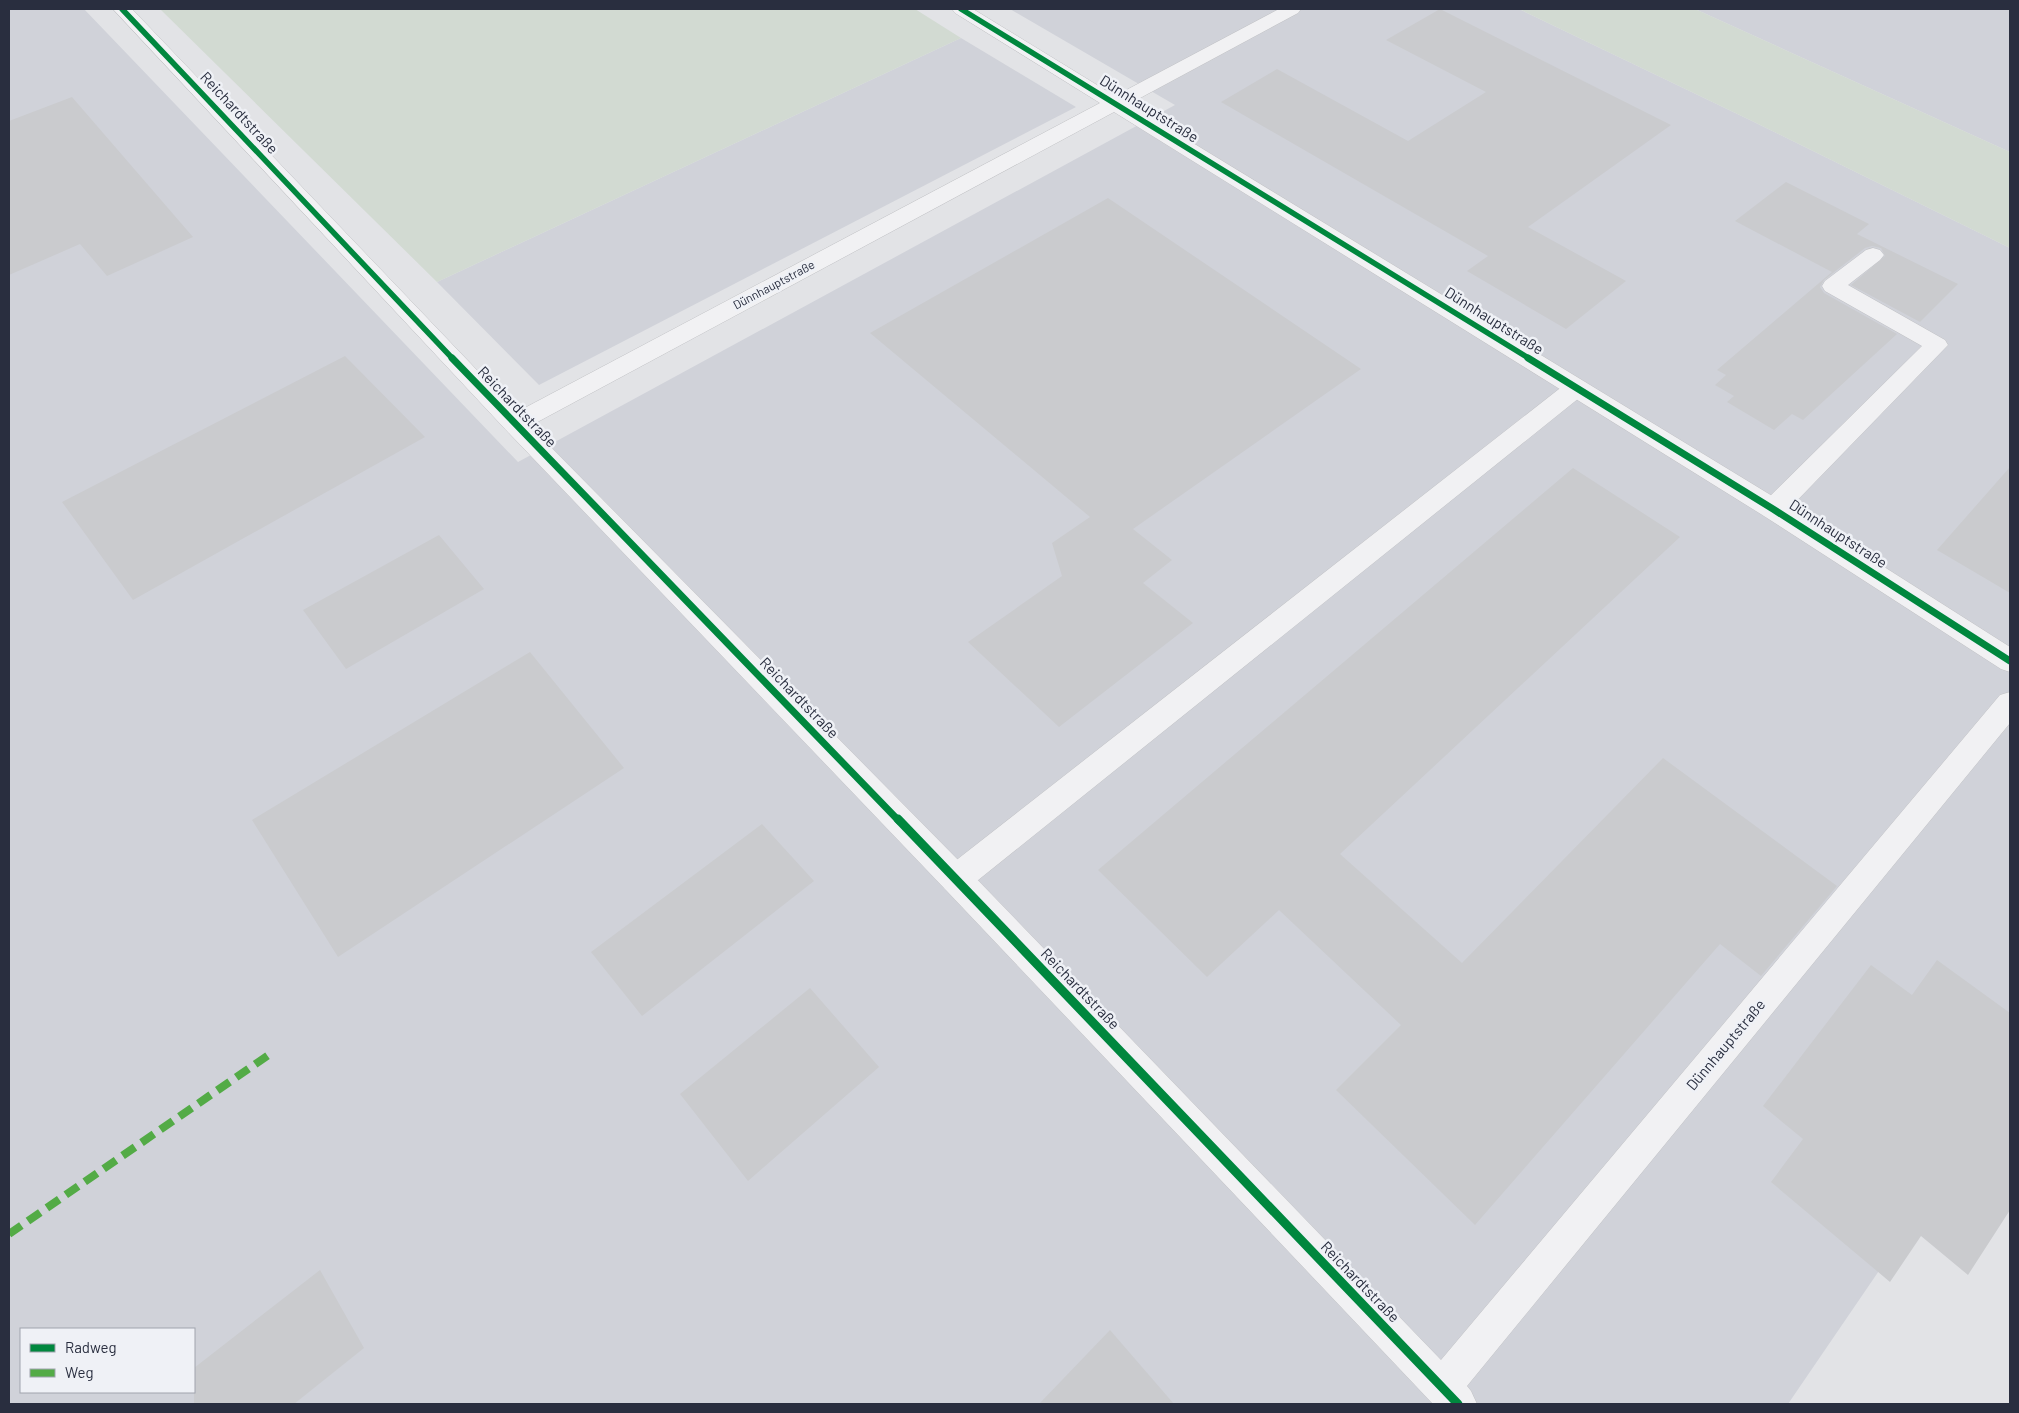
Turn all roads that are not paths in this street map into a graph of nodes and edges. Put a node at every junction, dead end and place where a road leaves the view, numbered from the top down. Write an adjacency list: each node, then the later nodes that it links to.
1 (122, 9): 7 (street, Reichardtstraße)
2 (961, 9): 4 (street, Dünnhauptstraße)
3 (1292, 9): 4 (street, Dünnhauptstraße)
4 (1113, 103): 6 (street, Dünnhauptstraße); 7 (street, Dünnhauptstraße)
5 (1873, 255): 8 (street)
6 (1576, 388): 8 (street, Dünnhauptstraße); 11 (street)
7 (514, 424): 11 (street, Reichardtstraße)
8 (1773, 509): 9 (street, Dünnhauptstraße)
9 (2010, 660)
10 (2010, 703): 12 (street, Dünnhauptstraße)
11 (956, 879): 12 (street, Reichardtstraße)
12 (1450, 1396)

